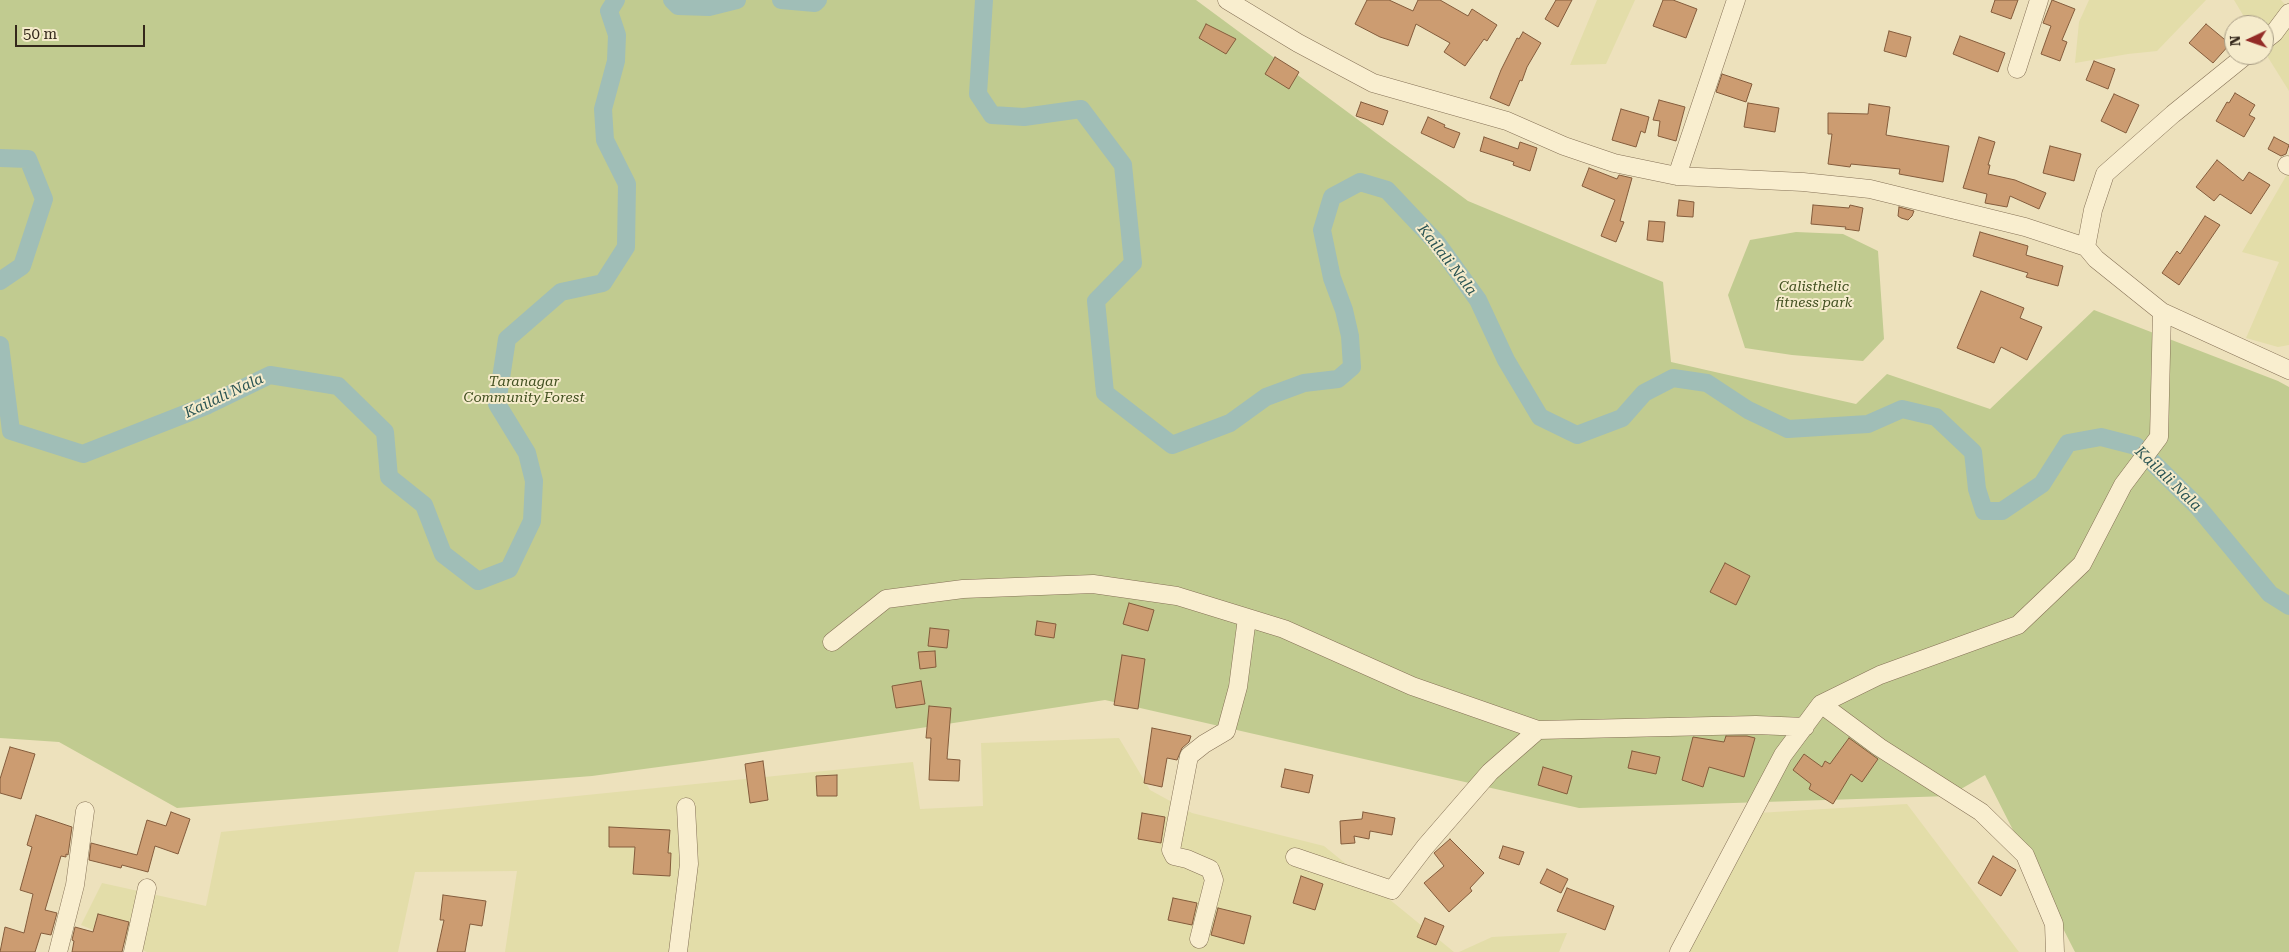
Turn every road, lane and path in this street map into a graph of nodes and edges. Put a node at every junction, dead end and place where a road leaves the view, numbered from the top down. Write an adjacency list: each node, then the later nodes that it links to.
1 (1227, 0): 8 (street)
2 (1736, 0): 8 (street)
3 (2039, 0): 7 (street)
4 (2289, 13): 5 (street)
5 (2274, 33)
6 (2234, 65): 9 (street)
7 (2017, 69)
8 (1677, 176): 9 (street)
9 (2086, 247): 10 (street)
10 (2162, 312): 11 (street); 14 (street)
11 (2289, 370)
12 (1247, 618): 13 (street); 16 (street); 21 (street)
13 (832, 642)
14 (1821, 704): 15 (street); 26 (street)
15 (1805, 726): 16 (street); 25 (street)
16 (1538, 730): 19 (street)
17 (686, 807): 24 (street)
18 (85, 811): 22 (street)
19 (1295, 857)
20 (147, 888): 23 (street)
21 (1199, 939)
22 (58, 952)
23 (133, 952)
24 (678, 952)
25 (1678, 952)
26 (2055, 952)

